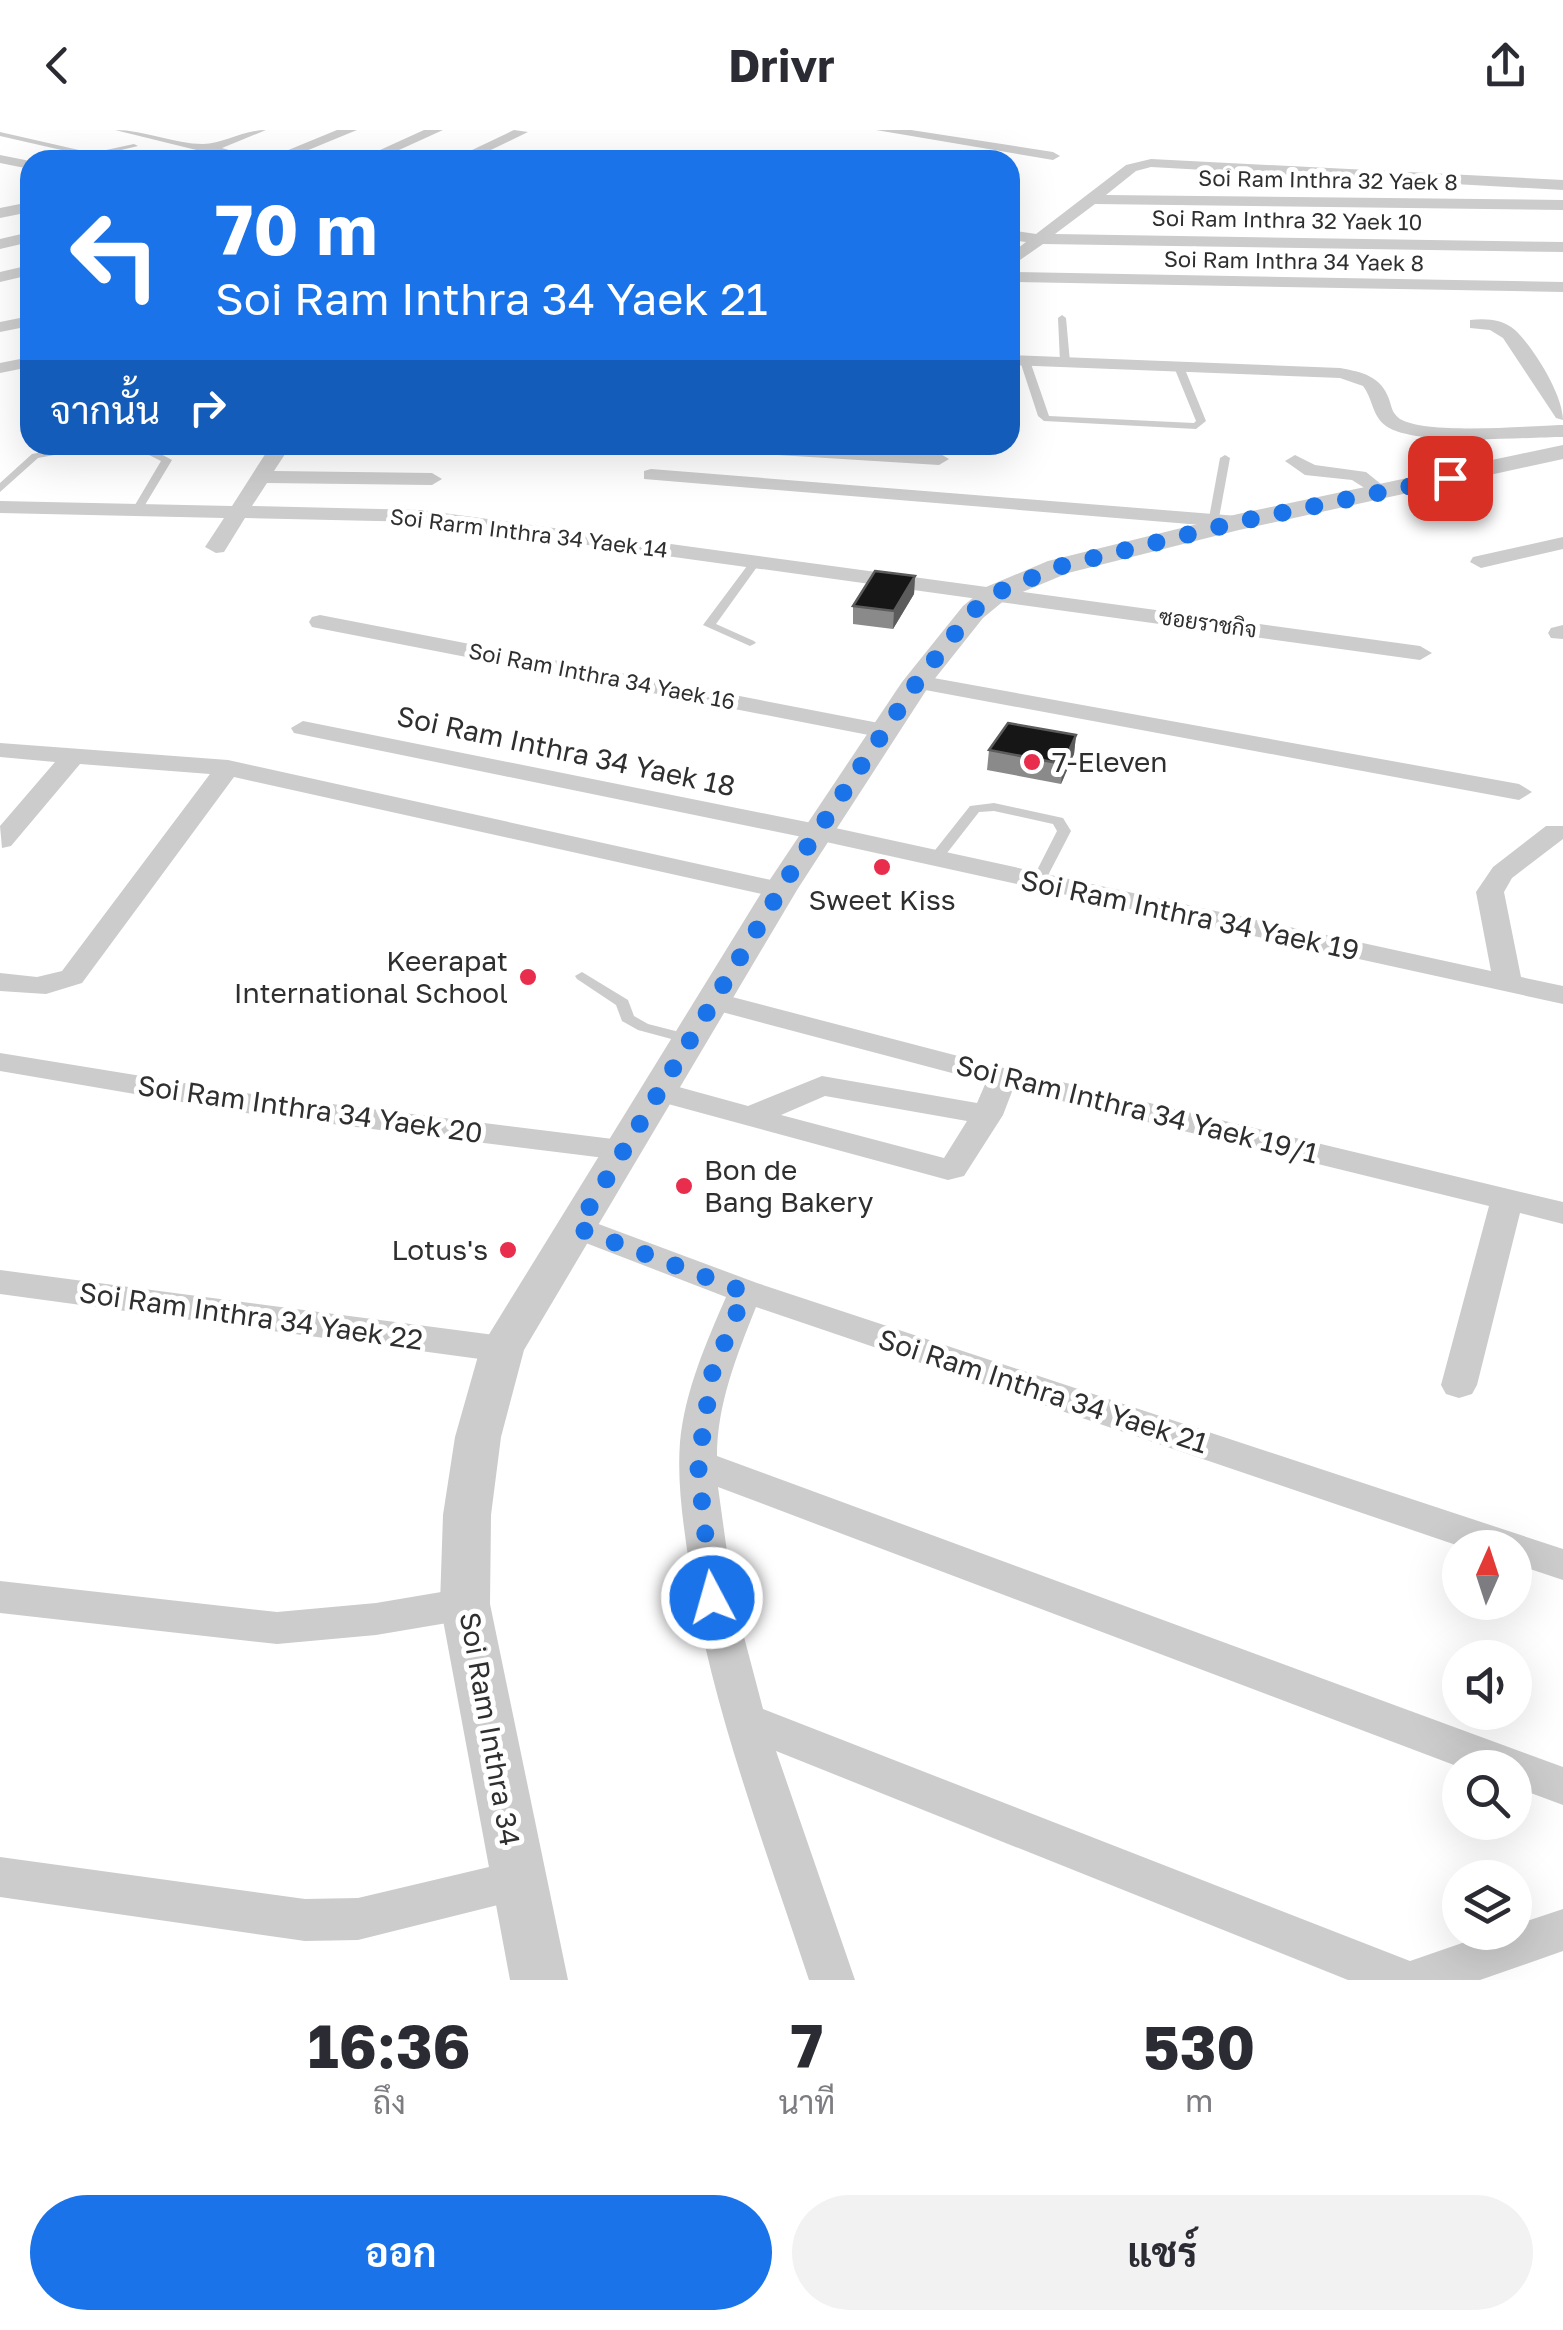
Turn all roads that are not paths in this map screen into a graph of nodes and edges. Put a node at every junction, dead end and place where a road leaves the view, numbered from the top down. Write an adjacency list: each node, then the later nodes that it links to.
1 (122, 130): 8 (street)
2 (259, 130): 9 (street)
3 (350, 130): 14 (street)
4 (436, 130): 15 (street)
5 (882, 130): 17 (street)
6 (520, 132): 16 (street)
7 (0, 134): 10 (lane)
8 (147, 137): 9 (street); 11 (lane)
9 (206, 149): 12 (street); 13 (street)
10 (70, 150)
11 (107, 150)
12 (203, 150)
13 (211, 150)
14 (297, 150)
15 (388, 150)
16 (480, 150)
17 (1014, 150)
18 (1020, 151): 19 (street)
19 (1053, 156)
20 (1563, 185): 21 (street)
21 (1093, 199): 22 (street, Soi Ram Inthra 32 Yaek 8); 24 (street)
22 (1563, 205)
23 (1020, 236): 24 (street, Soi Ram Inthra 32 Yaek 10)
24 (1040, 239): 25 (street, Soi Ram Inthra 32 Yaek 10); 26 (street)
25 (1563, 247)
26 (1020, 254)
27 (1020, 278): 28 (street, Soi Ram Inthra 34 Yaek 8)
28 (1563, 287)
29 (1062, 318): 32 (lane)
30 (1476, 324): 35 (street)
31 (1020, 360): 32 (street)
32 (1065, 362): 34 (street)
33 (1020, 366): 34 (lane)
34 (1179, 367): 36 (street)
35 (1563, 414)
36 (1561, 449): 50 (street, Soi Ram Inthra 34)
37 (40, 455): 49 (lane)
38 (157, 455): 52 (lane)
39 (276, 455): 46 (street)
40 (793, 455): 48 (street)
41 (866, 455): 43 (street)
42 (1226, 458): 54 (lane)
43 (939, 459)
44 (1294, 460): 50 (street)
45 (651, 476): 48 (street)
46 (264, 477): 47 (street); 53 (street)
47 (432, 480)
48 (784, 486): 54 (street)
49 (0, 488)
50 (1382, 493): 54 (street, Soi Ram Inthra 34)
51 (0, 507): 52 (street, Soi Rarm Inthra 34 Yaek 14)
52 (137, 510): 53 (street, Soi Rarm Inthra 34 Yaek 14)
53 (238, 513): 56 (street); 57 (street, Soi Rarm Inthra 34 Yaek 14)
54 (1226, 520): 59 (street, Soi Ram Inthra 34)
55 (1563, 543): 58 (street)
56 (216, 547)
57 (757, 560): 59 (street, Soi Rarm Inthra 34 Yaek 14); 61 (lane)
58 (1481, 562)
59 (996, 593): 62 (street, ซอยราชกิจ); 63 (street, Soi Ram Inthra 34)
60 (320, 622): 65 (street, Soi Ram Inthra 34 Yaek 16)
61 (750, 643)
62 (1420, 653)
63 (917, 682): 65 (street, Soi Ram Inthra 34); 69 (street)
64 (304, 728): 70 (street, Soi Ram Inthra 34 Yaek 18)
65 (884, 731): 70 (street, Soi Ram Inthra 34)
66 (0, 750): 67 (street)
67 (74, 755): 68 (street); 72 (street)
68 (228, 768): 75 (street); 77 (street)
69 (1518, 792)
70 (817, 832): 73 (street, Soi Ram Inthra 34 Yaek 19); 75 (street, Soi Ram Inthra 34)
71 (1554, 832): 78 (street)
72 (2, 840)
73 (935, 859): 74 (street, Soi Ram Inthra 34 Yaek 19); 74 (lane)
74 (1038, 882): 78 (street, Soi Ram Inthra 34 Yaek 19)
75 (780, 890): 80 (street, Soi Ram Inthra 34)
76 (582, 976): 81 (lane)
77 (0, 982)
78 (1508, 985): 79 (street, Soi Ram Inthra 34 Yaek 19)
79 (1563, 995)
80 (712, 1001): 81 (street, Soi Ram Inthra 34); 83 (street, Soi Ram Inthra 34 Yaek 19/1)
81 (690, 1039): 84 (street, Soi Ram Inthra 34)
82 (0, 1062): 87 (street, Soi Ram Inthra 34 Yaek 20)
83 (1003, 1078): 85 (street); 88 (street, Soi Ram Inthra 34 Yaek 19/1)
84 (657, 1091): 86 (street); 87 (street, Soi Ram Inthra 34)
85 (988, 1115): 86 (street); 86 (street)
86 (751, 1116)
87 (621, 1150): 90 (street, Soi Ram Inthra 34)
88 (1507, 1199): 89 (street, Soi Ram Inthra 34 Yaek 19/1); 94 (street)
89 (1563, 1213)
90 (577, 1228): 92 (street, Soi Ram Inthra 34 Yaek 21); 93 (street, Soi Ram Inthra 34)
91 (0, 1282): 93 (street, Soi Ram Inthra 34 Yaek 22)
92 (745, 1292): 95 (street); 96 (street, Soi Ram Inthra 34 Yaek 21)
93 (502, 1350): 100 (street, Soi Ram Inthra 34)
94 (1459, 1385)
95 (698, 1464): 101 (street); 102 (street)
96 (1460, 1530)
97 (1532, 1554): 98 (street, Soi Ram Inthra 34 Yaek 21)
98 (1563, 1564)
99 (0, 1597): 100 (street)
100 (466, 1604): 106 (street, Soi Ram Inthra 34)
101 (748, 1722): 109 (street); 110 (street)
102 (1466, 1750)
103 (1532, 1775): 104 (street)
104 (1563, 1786)
105 (0, 1877): 106 (street)
106 (518, 1880): 108 (street, Soi Ram Inthra 34)
107 (1563, 1930): 111 (street)
108 (539, 1980)
109 (832, 1980)
110 (1402, 1980)
111 (1418, 1980)

